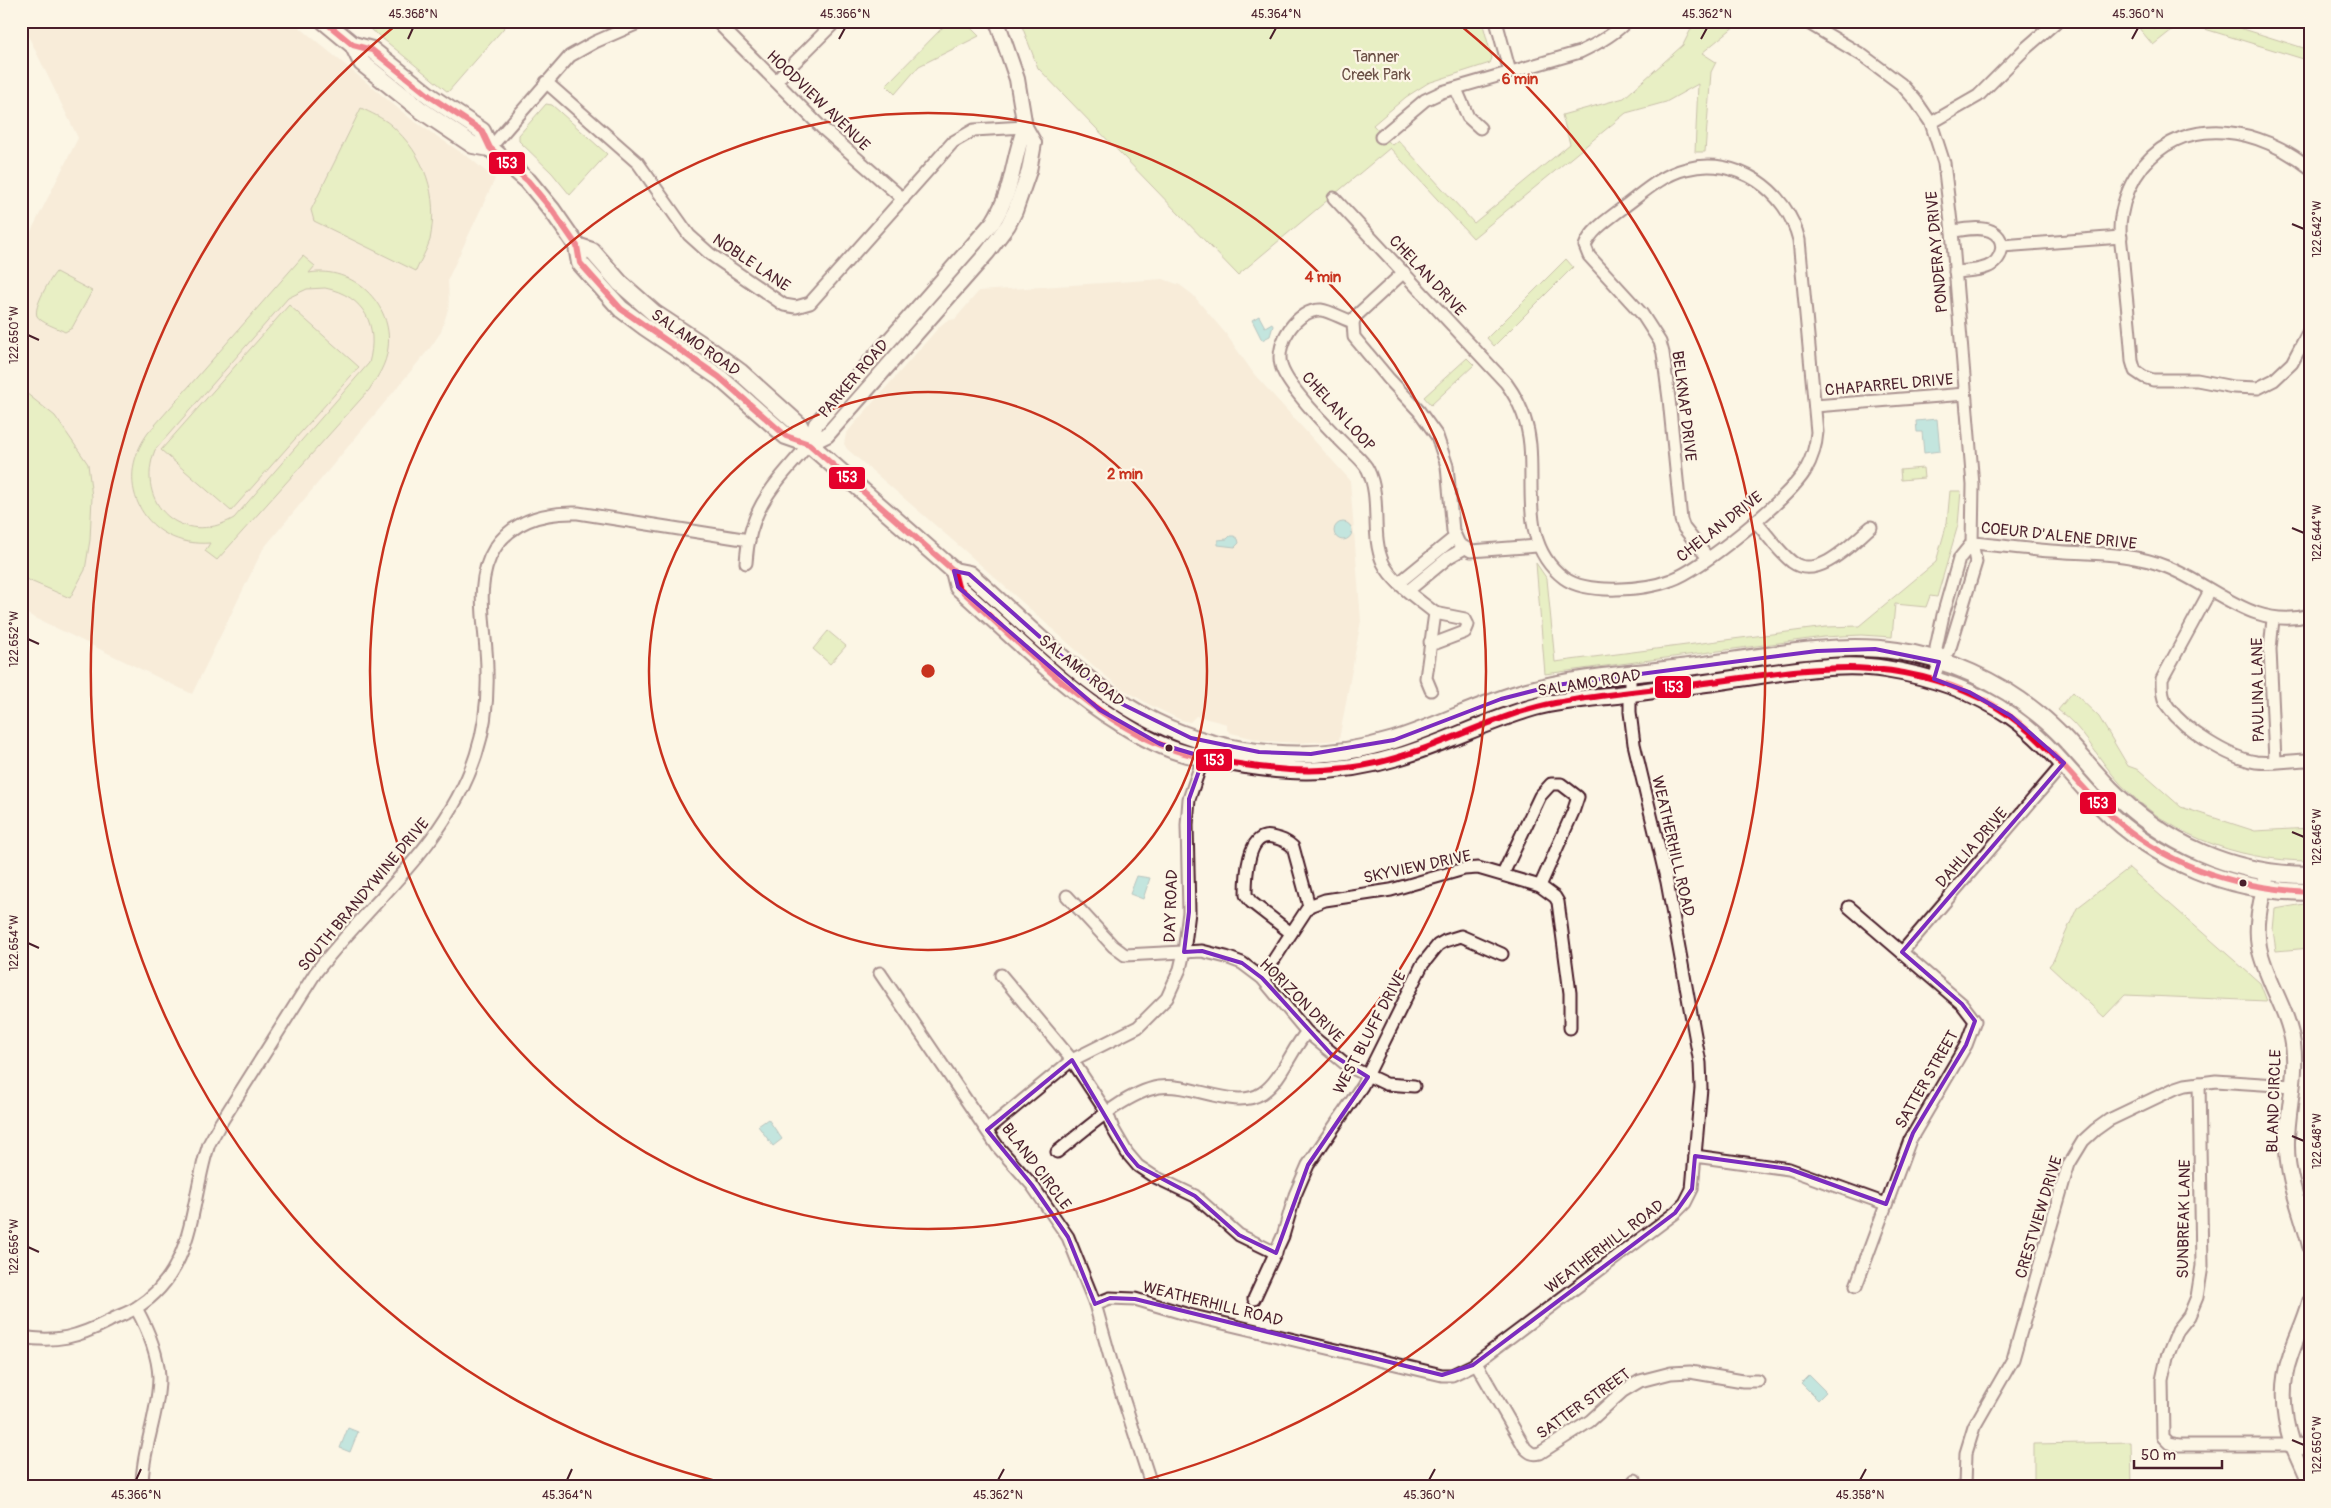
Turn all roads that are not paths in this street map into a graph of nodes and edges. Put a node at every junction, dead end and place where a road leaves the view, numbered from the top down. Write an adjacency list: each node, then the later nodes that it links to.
1 (324, 21): 18 (main road, SALAMO ROAD)
2 (643, 21): 12 (street)
3 (716, 21): 11 (street, HOODVIEW AVENUE)
4 (836, 21): 11 (street)
5 (997, 21): 15 (street, PARKER ROAD)
6 (1496, 21): 10 (street)
7 (1627, 21): 10 (street)
8 (1805, 21): 14 (street, PONDERAY DRIVE)
9 (2054, 22): 14 (street)
10 (1510, 72): 13 (street)
11 (776, 81): 21 (street, HOODVIEW AVENUE)
12 (546, 82): 18 (street); 21 (street, NOBLE LANE)
13 (1456, 89): 16 (street); 17 (street)
14 (1930, 123): 22 (street, PONDERAY DRIVE)
15 (1025, 127): 21 (street, NOBLE LANE); 32 (street, PARKER ROAD)
16 (1480, 128)
17 (1381, 137)
18 (490, 148): 32 (main road, SALAMO ROAD)
19 (2310, 168): 23 (street)
20 (1334, 198): 26 (street, CHELAN DRIVE)
21 (903, 199)
22 (1952, 231): 25 (street); 27 (street, PONDERAY DRIVE)
23 (2121, 237): 25 (street); 29 (street)
24 (1585, 246): 31 (street, CHELAN DRIVE); 40 (street, BELKNAP DRIVE)
25 (2002, 246): 27 (street)
26 (1404, 272): 28 (street); 38 (street, CHELAN DRIVE)
27 (1955, 272): 30 (street, PONDERAY DRIVE)
28 (1353, 322): 35 (street); 42 (street, CHELAN LOOP)
29 (2310, 329)
30 (1965, 394): 31 (street, CHAPARREL DRIVE); 37 (street, PONDERAY DRIVE)
31 (1814, 406): 33 (street, CHELAN DRIVE)
32 (809, 444): 36 (street); 53 (main road, SALAMO ROAD)
33 (1755, 521): 34 (street); 40 (street, CHELAN DRIVE)
34 (1871, 527)
35 (1455, 537): 39 (street); 42 (street)
36 (749, 540): 41 (street); 92 (street, SOUTH BRANDYWINE DRIVE)
37 (1972, 543): 43 (street, COEUR D'ALENE DRIVE); 48 (street, PONDERAY DRIVE); 48 (street, PONDERAY DRIVE)
38 (1537, 546): 39 (street); 40 (street, CHELAN DRIVE)
39 (1465, 548): 42 (street)
40 (1708, 558)
41 (746, 563)
42 (1404, 586): 44 (street, CHELAN LOOP)
43 (2210, 590): 46 (street, COEUR D'ALENE DRIVE); 55 (street)
44 (1435, 613): 47 (street); 47 (street, CHELAN LOOP)
45 (2310, 615): 46 (street, COEUR D'ALENE DRIVE)
46 (2273, 619): 55 (street, PAULINA LANE)
47 (1430, 642): 51 (street)
48 (1939, 662): 49 (main road, SALAMO ROAD); 50 (street, PONDERAY DRIVE); 57 (main road, SALAMO ROAD)
49 (1630, 675): 52 (street, WEATHERHILL ROAD); 53 (main road, SALAMO ROAD)
50 (1934, 679): 52 (main road, SALAMO ROAD); 56 (main road, SALAMO ROAD)
51 (1431, 690)
52 (1631, 693): 53 (main road, SALAMO ROAD); 83 (street, WEATHERHILL ROAD)
53 (1206, 749): 67 (street, DAY ROAD)
54 (2310, 760): 55 (street)
55 (2275, 761)
56 (2064, 763): 61 (main road, SALAMO ROAD); 68 (street, DAHLIA DRIVE)
57 (2268, 873): 59 (main road, SALAMO ROAD); 61 (street, BLAND CIRCLE)
58 (1503, 874): 60 (street, SKYVIEW DRIVE); 60 (street); 64 (street, SKYVIEW DRIVE)
59 (2310, 875)
60 (1540, 886): 73 (street, SKYVIEW DRIVE)
61 (2264, 890): 62 (main road, SALAMO ROAD); 79 (street, BLAND CIRCLE)
62 (2310, 892)
63 (1067, 896): 67 (street, HORIZON DRIVE)
64 (1309, 906): 66 (street); 66 (street)
65 (1849, 907): 68 (street, SATTER STREET)
66 (1291, 933): 72 (street)
67 (1184, 952): 72 (street, HORIZON DRIVE); 75 (street, DAY ROAD)
68 (1902, 952): 84 (street, SATTER STREET)
69 (1502, 954): 76 (street, WEST BLUFF DRIVE)
70 (880, 972): 81 (street, BLAND CIRCLE)
71 (1001, 975): 75 (street)
72 (1262, 978): 74 (street, HORIZON DRIVE)
73 (1570, 1028)
74 (1307, 1032): 76 (street, HORIZON DRIVE); 80 (street)
75 (1072, 1060): 80 (street); 81 (street, DAY ROAD)
76 (1367, 1076): 78 (street, HORIZON DRIVE); 87 (street, WEST BLUFF DRIVE)
77 (2199, 1083): 79 (street, CRESTVIEW DRIVE); 96 (street, SUNBREAK LANE); 101 (street, CRESTVIEW DRIVE)
78 (1414, 1086)
79 (2292, 1086): 85 (street, BLAND CIRCLE)
80 (1107, 1114): 82 (street); 87 (street)
81 (987, 1130): 91 (street, BLAND CIRCLE)
82 (1057, 1152)
83 (1695, 1156): 84 (street); 94 (street, WEATHERHILL ROAD)
84 (1886, 1204): 88 (street, SATTER STREET)
85 (2305, 1211): 86 (street, BLAND CIRCLE)
86 (2310, 1246)
87 (1276, 1253): 89 (street, WEST BLUFF DRIVE)
88 (1856, 1286)
89 (1254, 1299)
90 (2310, 1302): 96 (street)
91 (1095, 1304): 94 (street, WEATHERHILL ROAD); 100 (street, BLAND CIRCLE)
92 (136, 1308): 93 (street, SOUTH BRANDYWINE DRIVE); 99 (street)
93 (21, 1337)
94 (1476, 1363): 95 (street, SATTER STREET)
95 (1758, 1381)
96 (2292, 1445): 97 (street); 98 (street)
97 (2310, 1447)
98 (2310, 1486)
99 (142, 1487)
100 (1152, 1487)
101 (1965, 1487)

